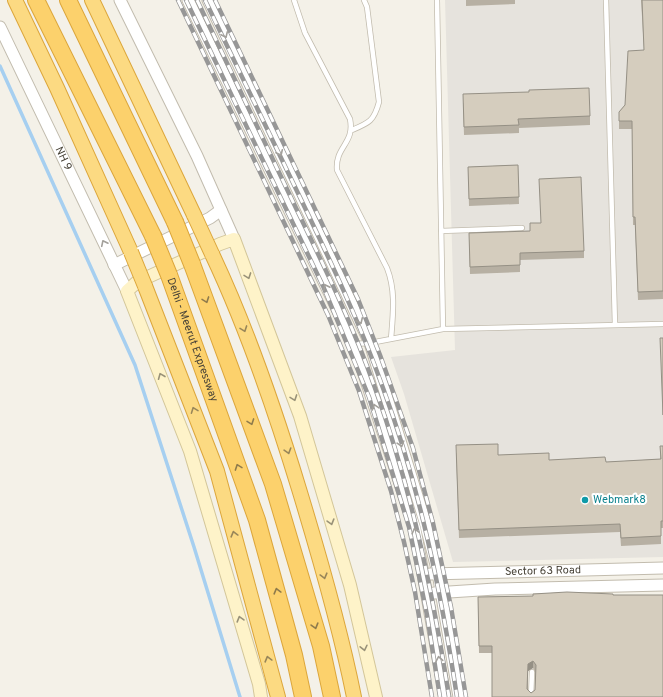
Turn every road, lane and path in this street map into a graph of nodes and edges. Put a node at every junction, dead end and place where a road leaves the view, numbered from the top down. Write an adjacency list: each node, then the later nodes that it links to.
1 (15, 0): 36 (highway, one-way to 1, bridge)
2 (36, 0): 37 (highway, Delhi - Meerut Expressway, one-way to 2, bridge)
3 (68, 0): 38 (highway, one-way to 38, bridge)
4 (92, 0): 39 (highway, one-way to 39, bridge)
5 (120, 0): 14 (street)
6 (188, 0): 25 (street, one-way to 6)
7 (208, 0): 24 (street, one-way to 24)
8 (294, 0): 13 (lane)
9 (364, 0): 13 (lane)
10 (437, 0): 16 (lane)
11 (606, 0): 21 (lane)
12 (0, 27): 18 (street, NH 9, one-way to 12)
13 (352, 130): 23 (lane)
14 (221, 210): 17 (street); 18 (street)
15 (522, 228): 16 (lane)
16 (441, 231): 22 (lane)
17 (234, 240): 19 (main road); 40 (main road, one-way to 40)
18 (114, 264): 19 (street, NH 9)
19 (127, 290): 35 (main road, one-way to 19)
20 (663, 324): 21 (lane)
21 (615, 325): 22 (lane)
22 (443, 329): 23 (lane)
23 (391, 338): 24 (lane)
24 (370, 343): 25 (lane); 28 (street, one-way to 28)
25 (354, 344): 29 (street, one-way to 25)
26 (663, 568): 27 (street, Sector 63 Road)
27 (495, 572): 28 (street, Sector 63 Road); 31 (street)
28 (438, 573): 29 (street, Sector 63 Road); 32 (street)
29 (424, 575): 33 (street)
30 (663, 585): 31 (street, Sector 63 Road)
31 (496, 589): 32 (street, Sector 63 Road)
32 (440, 592): 33 (street, Sector 63 Road); 42 (street)
33 (428, 594): 41 (street, one-way to 33)
34 (532, 672): 43 (lane)
35 (261, 697)
36 (278, 697)
37 (303, 697)
38 (332, 697)
39 (354, 697)
40 (376, 697)
41 (445, 697)
42 (459, 697)
43 (531, 697)

